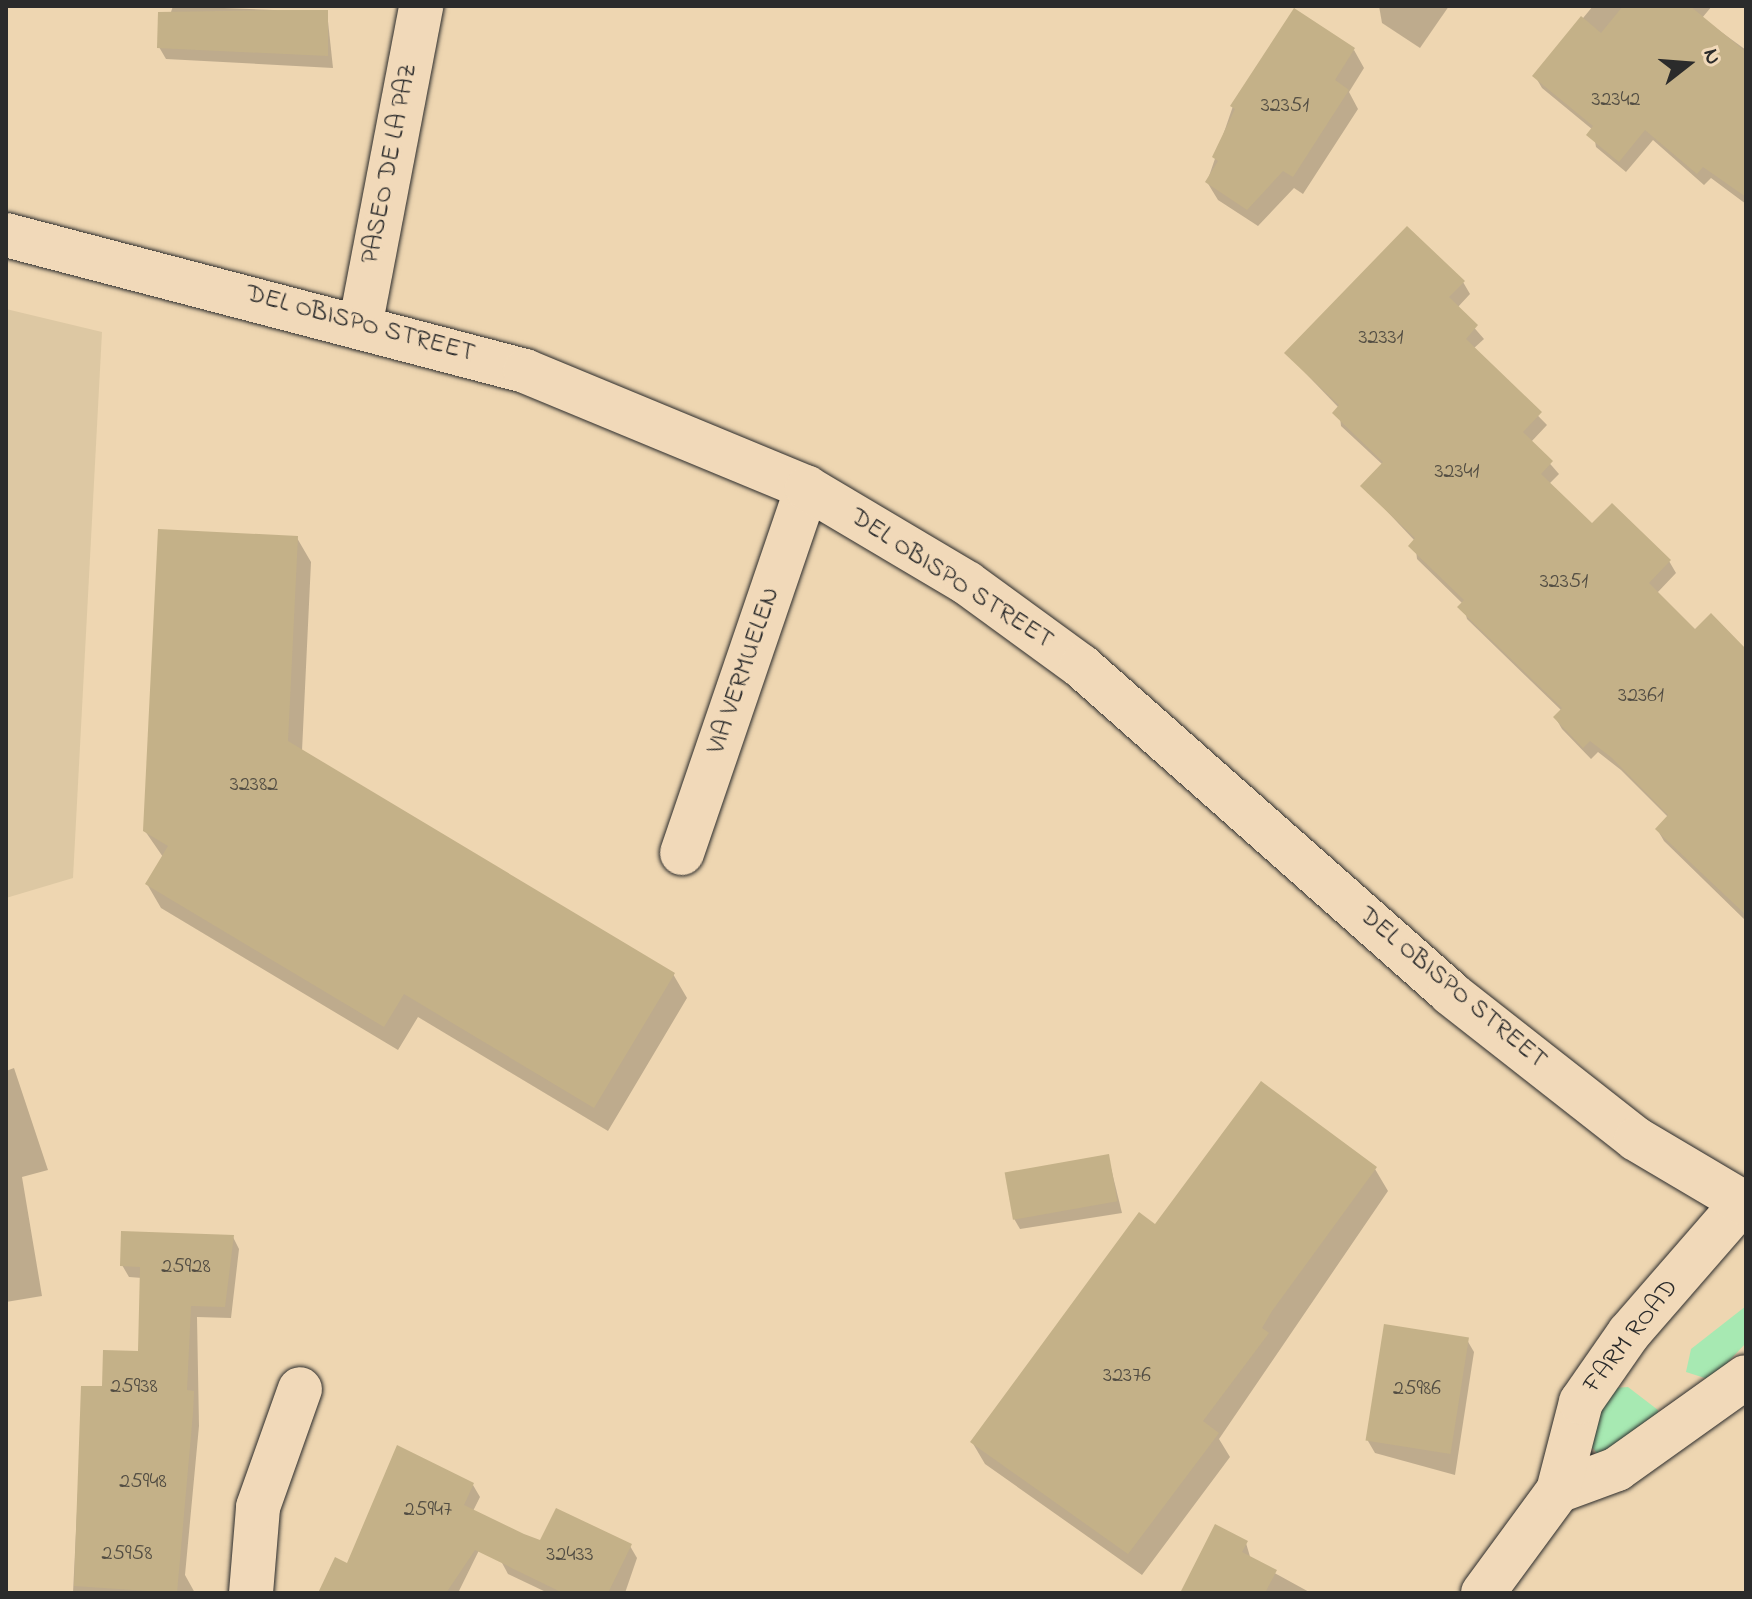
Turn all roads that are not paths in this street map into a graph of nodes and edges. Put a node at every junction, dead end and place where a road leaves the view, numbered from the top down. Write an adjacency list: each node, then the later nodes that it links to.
1 (421, 6): 3 (main road, PASEO DE LA PAZ)
2 (6, 235): 3 (main road, DEL OBISPO STREET)
3 (361, 322): 4 (main road, DEL OBISPO STREET)
4 (807, 488): 5 (main road, VIA VERMUELEN); 6 (main road, DEL OBISPO STREET)
5 (682, 853)
6 (1744, 1203): 9 (main road, FARM ROAD)
7 (1746, 1377): 9 (main road)
8 (300, 1389): 10 (main road)
9 (1558, 1491): 11 (main road, FARM ROAD)
10 (251, 1593)
11 (1483, 1593)

